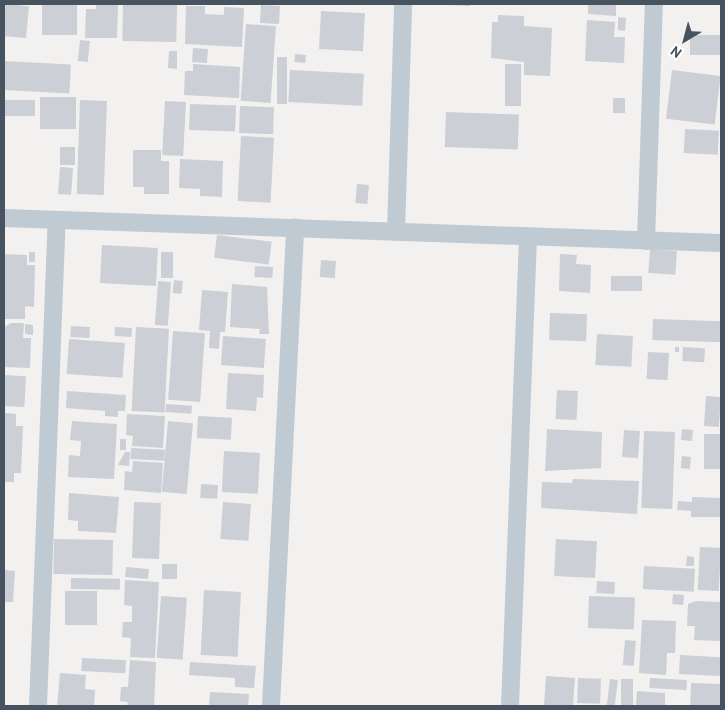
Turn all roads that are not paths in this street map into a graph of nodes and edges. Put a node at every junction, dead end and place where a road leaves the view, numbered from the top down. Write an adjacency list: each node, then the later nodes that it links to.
1 (403, 4): 6 (street)
2 (654, 4): 8 (street)
3 (4, 218): 4 (street)
4 (57, 220): 5 (street); 10 (street)
5 (296, 228): 6 (street); 11 (street)
6 (396, 232): 7 (street)
7 (528, 238): 8 (street); 12 (street)
8 (646, 241): 9 (street)
9 (721, 244)
10 (38, 706)
11 (271, 706)
12 (510, 706)

